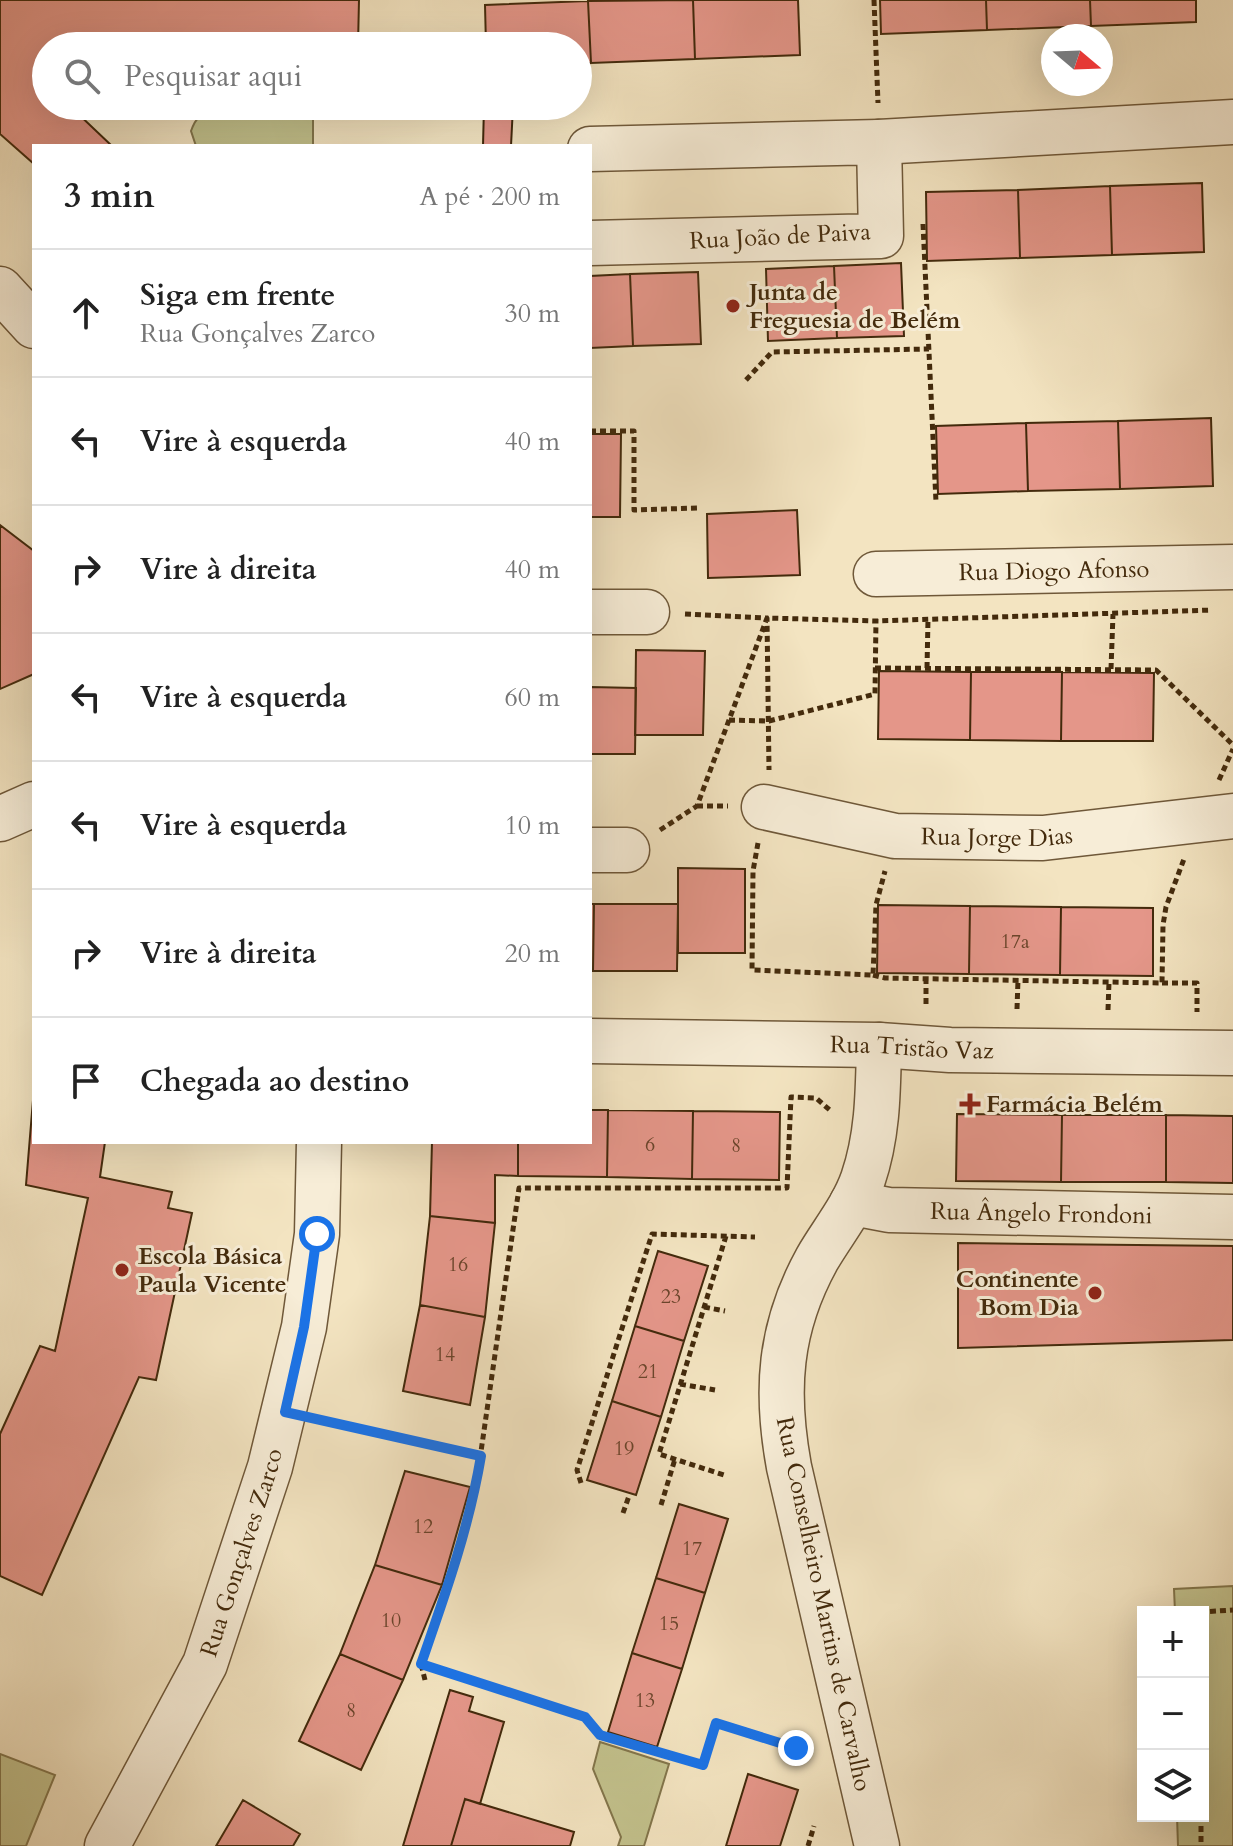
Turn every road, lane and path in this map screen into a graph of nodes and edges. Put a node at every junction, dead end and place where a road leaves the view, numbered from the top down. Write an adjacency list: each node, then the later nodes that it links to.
1 (874, 0): 3 (path)
2 (1233, 122): 3 (street)
3 (879, 142): 4 (street); 6 (street, Rua João de Paiva)
4 (592, 149)
5 (923, 211): 9 (path)
6 (592, 243)
7 (0, 289): 8 (street)
8 (32, 324)
9 (929, 349): 10 (path); 12 (path)
10 (746, 380)
11 (592, 431): 13 (path)
12 (936, 502)
13 (699, 508)
14 (1233, 567): 15 (street, Rua Diogo Afonso)
15 (876, 574): 22 (path)
16 (1226, 610): 19 (path)
17 (592, 612): 18 (street)
18 (647, 612): 20 (path)
19 (1113, 614): 21 (path); 25 (path)
20 (767, 618): 22 (path); 26 (path); 27 (path)
21 (928, 619): 22 (path); 24 (path)
22 (876, 621): 23 (path)
23 (875, 668): 24 (path); 27 (path)
24 (927, 668): 25 (path)
25 (1111, 669): 28 (path)
26 (729, 720): 27 (path); 35 (path)
27 (769, 721): 29 (path)
28 (1233, 747): 32 (path)
29 (770, 764)
30 (32, 805): 33 (street)
31 (764, 807): 34 (street, Rua Jorge Dias); 36 (path)
32 (1218, 817): 34 (street, Rua Jorge Dias); 40 (path)
33 (0, 819)
34 (895, 836): 36 (path)
35 (609, 850)
36 (873, 975): 37 (path)
37 (926, 978): 38 (path); 41 (path)
38 (1018, 980): 39 (path); 42 (path)
39 (1109, 982): 40 (path); 43 (path)
40 (1162, 983): 44 (path)
41 (926, 1008)
42 (1017, 1009)
43 (1108, 1010)
44 (1197, 1012)
45 (592, 1041): 46 (street, Rua Tristão Vaz)
46 (879, 1045): 47 (street, Rua Tristão Vaz); 50 (street, Rua Conselheiro Martins de Carvalho)
47 (1233, 1053)
48 (832, 1112): 59 (path)
49 (319, 1144): 58 (street, Rua Gonçalves Zarco)
50 (852, 1203): 51 (street, Rua Ângelo Frondoni); 75 (street, Rua Conselheiro Martins de Carvalho)
51 (1233, 1217)
52 (726, 1236): 53 (path); 54 (path); 62 (path)
53 (755, 1237)
54 (704, 1307): 55 (path); 56 (path)
55 (725, 1311)
56 (680, 1384): 57 (path); 60 (path)
57 (715, 1390)
58 (285, 1412): 59 (path); 73 (street, Rua Gonçalves Zarco)
59 (481, 1456): 68 (path)
60 (675, 1459): 61 (path); 64 (path)
61 (727, 1476)
62 (581, 1483)
63 (629, 1496): 65 (path)
64 (661, 1505)
65 (623, 1513)
66 (1233, 1610): 67 (path)
67 (1209, 1611)
68 (421, 1664): 69 (path); 70 (path)
69 (425, 1680)
70 (796, 1748)
71 (1201, 1822): 76 (path)
72 (814, 1826): 74 (path)
73 (107, 1846)
74 (808, 1846)
75 (877, 1846)
76 (1201, 1846)

